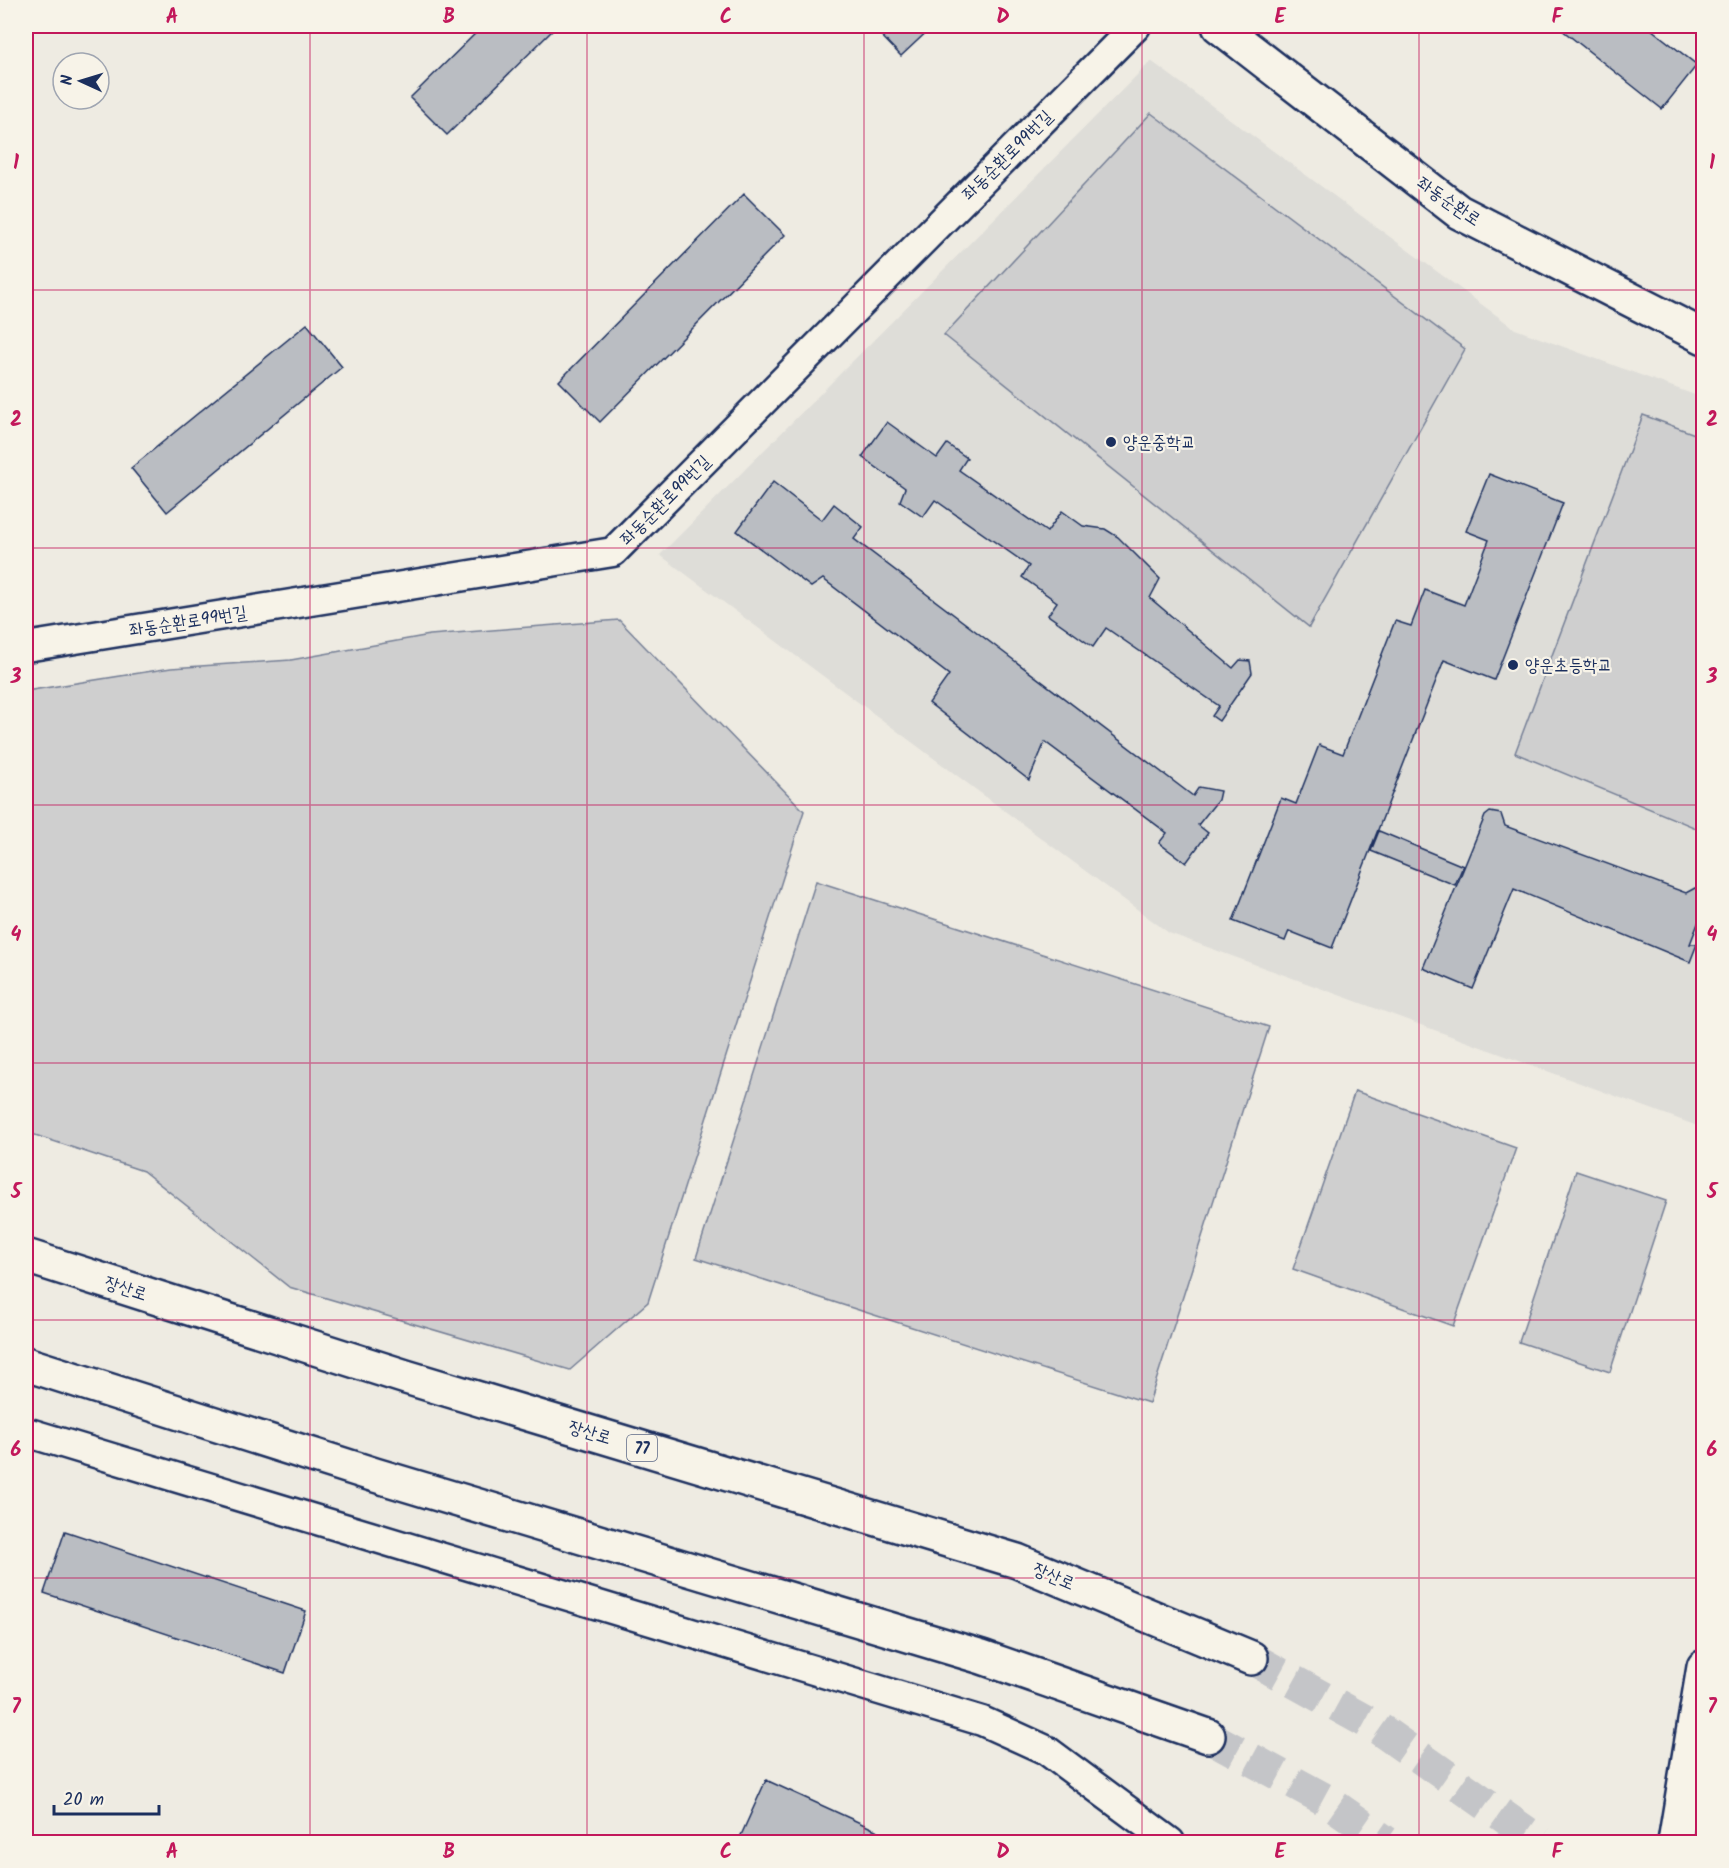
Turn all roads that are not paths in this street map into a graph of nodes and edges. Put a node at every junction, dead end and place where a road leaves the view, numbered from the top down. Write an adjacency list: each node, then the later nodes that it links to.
1 (1136, 26): 4 (street, 좌동순환로99번길)
2 (1218, 26): 3 (main road, 좌동순환로)
3 (1704, 337)
4 (26, 647)
5 (26, 1256): 8 (main road, 장산로 / 77)
6 (26, 1364): 10 (main road)
7 (26, 1432): 11 (street)
8 (1251, 1659)
9 (1704, 1667): 12 (main road)
10 (1208, 1736)
11 (1170, 1842)
12 (1675, 1842)

